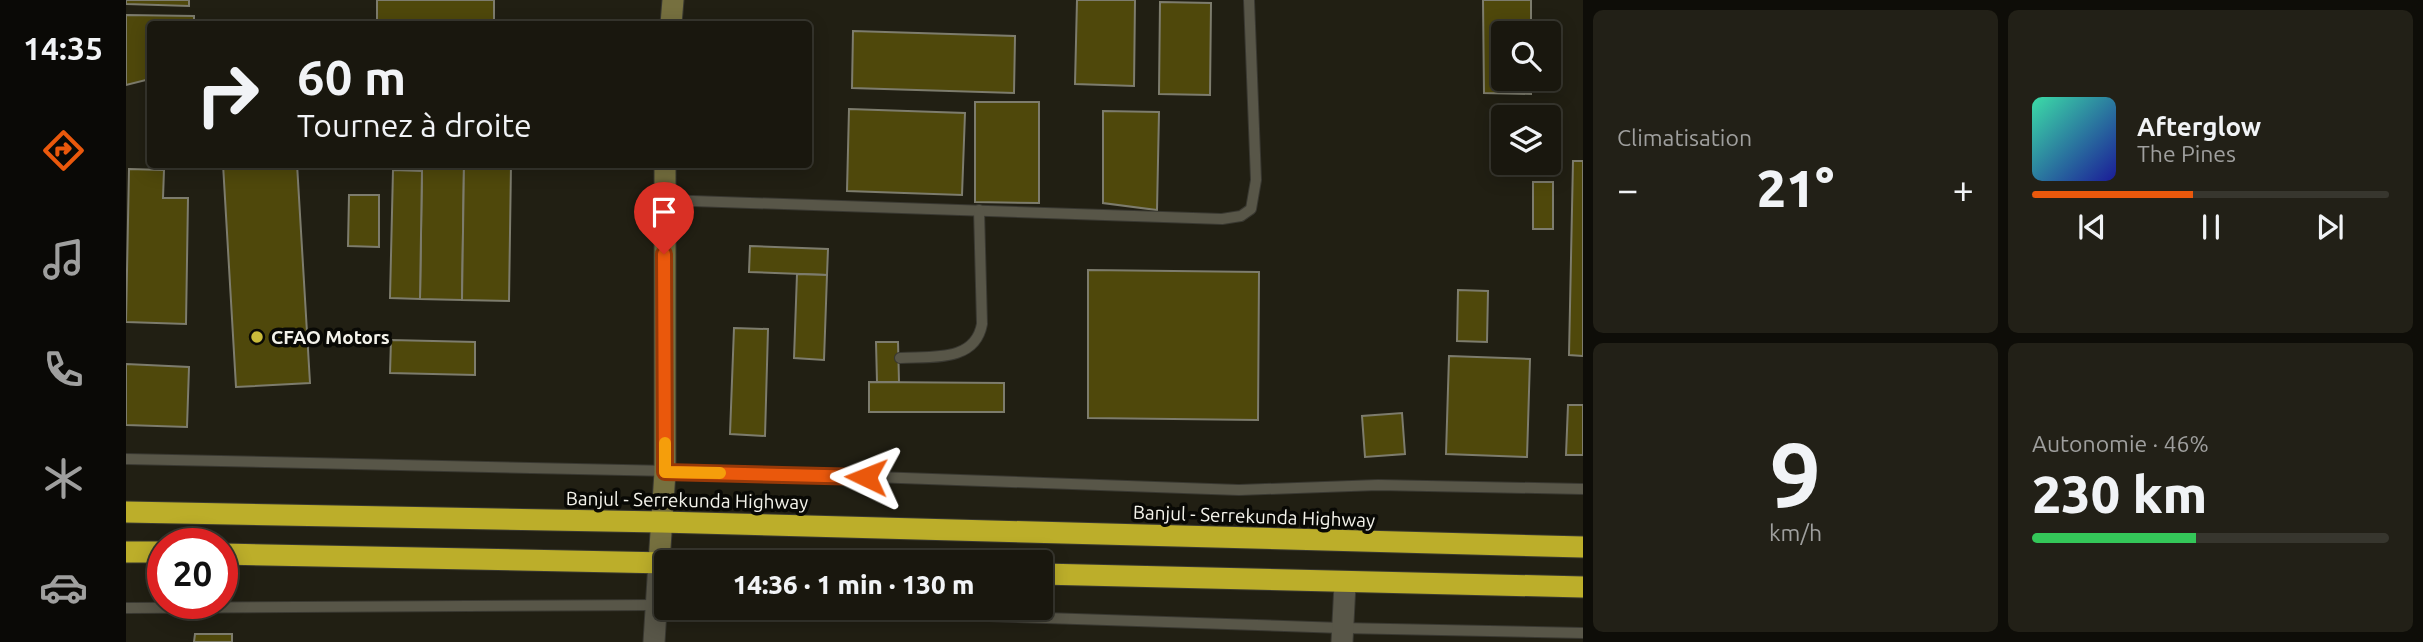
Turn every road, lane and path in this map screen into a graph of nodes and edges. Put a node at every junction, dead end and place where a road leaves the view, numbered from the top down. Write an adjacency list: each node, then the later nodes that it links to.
1 (673, 0): 3 (street)
2 (1249, 0): 6 (lane)
3 (671, 21)
4 (665, 168): 5 (street)
5 (664, 200): 6 (lane); 9 (street)
6 (979, 211): 7 (lane)
7 (900, 358)
8 (126, 459): 9 (lane)
9 (665, 472): 10 (lane); 12 (street)
10 (1583, 489)
11 (126, 512): 12 (highway, Banjul - Serrekunda Highway)
12 (661, 522): 13 (highway, Banjul - Serrekunda Highway); 14 (street)
13 (1583, 547)
14 (662, 550)
15 (126, 552): 16 (highway)
16 (147, 552)
17 (238, 554): 18 (highway)
18 (654, 563)
19 (1053, 574): 20 (highway)
20 (1345, 583): 21 (highway); 27 (street)
21 (1583, 587)
22 (654, 605): 23 (lane)
23 (126, 608)
24 (658, 620): 28 (street)
25 (1011, 620): 27 (lane)
26 (1583, 633): 27 (lane)
27 (1342, 635)
28 (654, 642)

